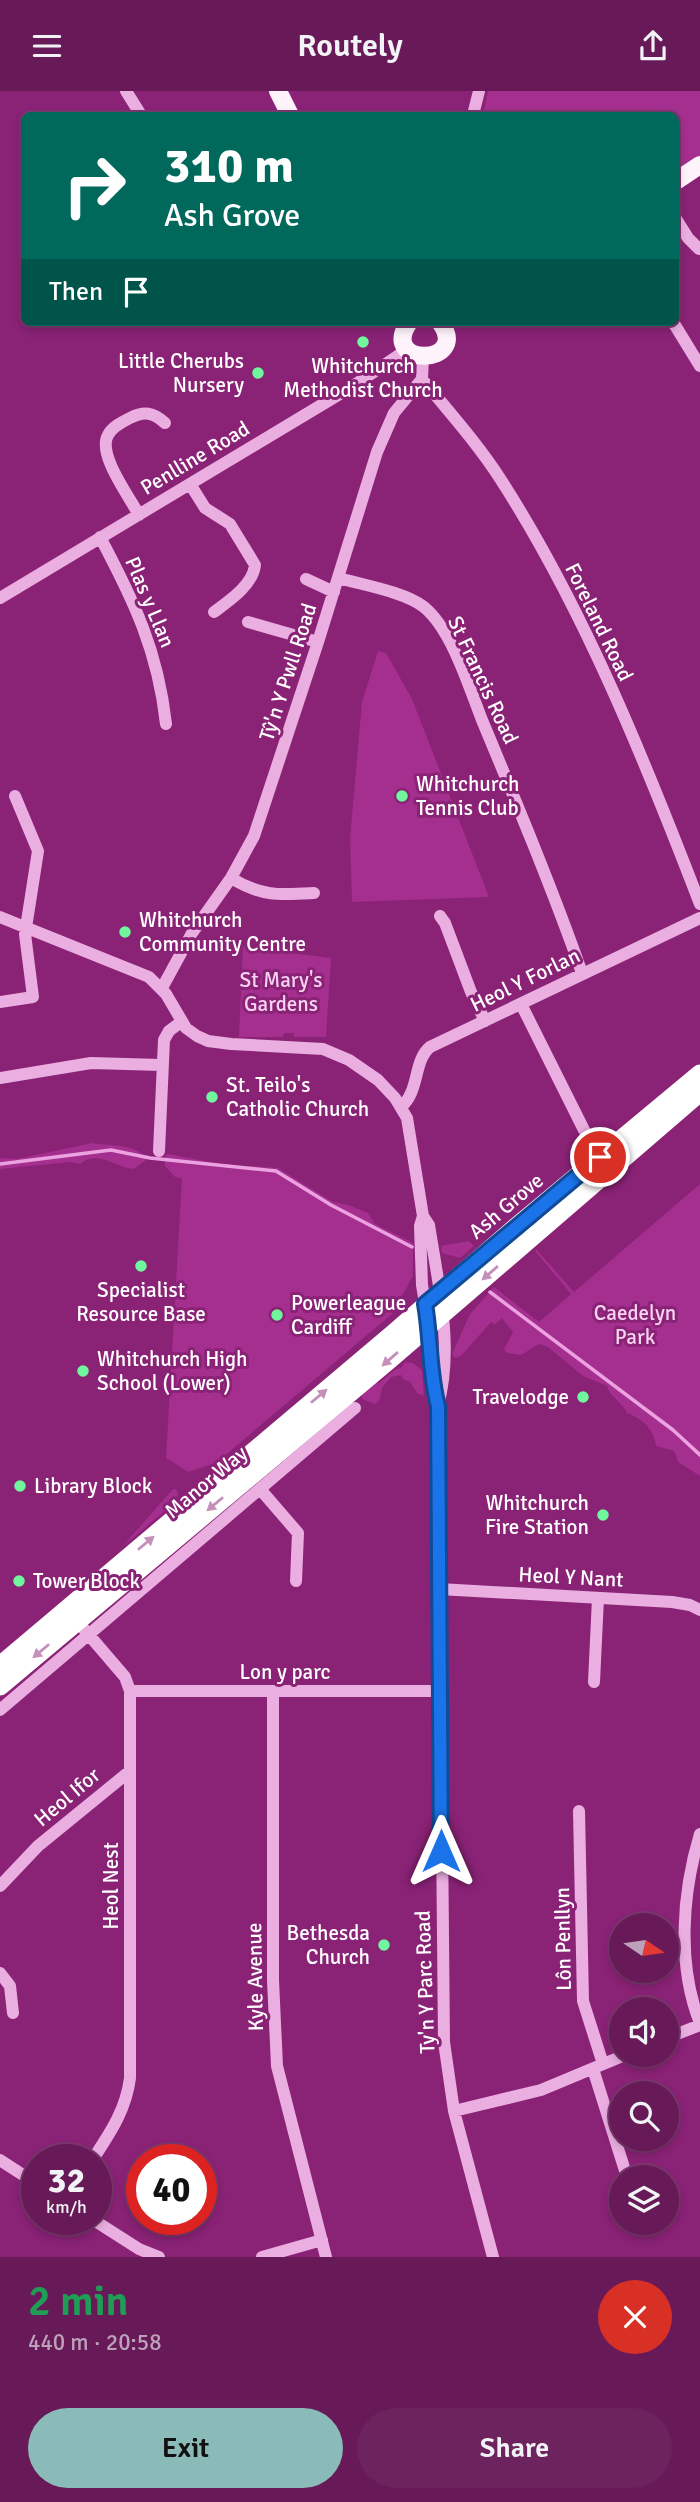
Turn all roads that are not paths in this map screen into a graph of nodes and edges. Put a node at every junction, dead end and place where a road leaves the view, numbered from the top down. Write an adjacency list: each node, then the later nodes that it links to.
1 (126, 91): 4 (street)
2 (278, 91): 5 (main road)
3 (479, 91): 6 (street)
4 (139, 112)
5 (288, 112)
6 (474, 112)
7 (700, 165): 8 (main road)
8 (679, 179)
9 (679, 224): 10 (street)
10 (699, 249)
11 (406, 326): 14 (main road)
12 (444, 326): 14 (main road)
13 (675, 326): 15 (street)
14 (415, 353): 16 (street); 18 (street, Penlline Road)
15 (700, 366)
16 (422, 379): 21 (street, Tŷ'n Y Pwll Road); 32 (street, Foreland Road)
17 (165, 423): 19 (street)
18 (190, 484): 19 (street, Penlline Road); 25 (street)
19 (139, 515): 20 (street, Penlline Road)
20 (100, 537): 24 (street, Penlline Road); 28 (street, Plas y Llan)
21 (339, 578): 23 (street, Tŷ'n Y Pwll Road); 37 (street, St Francis Road)
22 (306, 579): 23 (street)
23 (334, 592): 27 (street, Tŷ'n Y Pwll Road)
24 (0, 598)
25 (214, 612)
26 (248, 622): 27 (street)
27 (318, 642): 30 (street, Tŷ'n Y Pwll Road)
28 (166, 724)
29 (15, 796): 36 (street)
30 (231, 878): 31 (street); 38 (street, Tŷ'n Y Pwll Road)
31 (314, 893)
32 (700, 904)
33 (440, 916): 41 (street)
34 (0, 917): 36 (street)
35 (700, 918): 37 (street, Heol Y Forlan)
36 (26, 928): 38 (street); 39 (street)
37 (582, 974): 40 (street, Heol Y Forlan)
38 (162, 988): 42 (street)
39 (0, 1002)
40 (521, 1004): 41 (street, Heol Y Forlan); 49 (street)
41 (485, 1021): 47 (street, Heol Y Forlan)
42 (181, 1022): 43 (street); 47 (street)
43 (162, 1065): 45 (street); 48 (street)
44 (700, 1074): 49 (highway, Ash Grove)
45 (0, 1078)
46 (700, 1092): 50 (highway, Ash Grove, one-way to 50)
47 (401, 1107): 50 (street, Ty'n Y Parc Road)
48 (159, 1151)
49 (600, 1157): 50 (highway, Ash Grove)
50 (434, 1309): 54 (street, Ty'n Y Parc Road); 57 (highway, Manor Way, one-way to 57); 58 (highway, Manor Way, one-way to 50)
51 (355, 1408): 52 (street, Manor Way)
52 (260, 1489): 53 (street); 57 (street, Manor Way)
53 (296, 1581)
54 (439, 1589): 55 (street, Heol Y Nant); 63 (street, Ty'n Y Parc Road)
55 (598, 1598): 56 (street, Heol Y Nant); 59 (street)
56 (700, 1610)
57 (83, 1627): 60 (highway, Manor Way, one-way to 60); 61 (street); 64 (street, Manor Way)
58 (0, 1666)
59 (594, 1682)
60 (0, 1686)
61 (130, 1691): 62 (street, Lon y parc); 65 (street, Heol Nest)
62 (273, 1691): 63 (street, Lon y parc); 81 (street, Kyle Avenue)
63 (440, 1691): 75 (street, Ty'n Y Parc Road)
64 (0, 1710)
65 (130, 1771): 68 (street, Heol Ifor); 76 (street, Heol Nest)
66 (579, 1811): 74 (street, Lôn Penllyn)
67 (700, 1834): 71 (street)
68 (0, 1886)
69 (0, 1973): 70 (street)
70 (13, 2013)
71 (700, 2024): 72 (street)
72 (679, 2033)
73 (609, 2062): 74 (street)
74 (598, 2066): 75 (street); 78 (street, Lôn Penllyn)
75 (454, 2111): 85 (street, Ty'n Y Parc Road)
76 (102, 2144)
77 (0, 2159): 79 (street)
78 (624, 2165)
79 (21, 2173)
80 (112, 2232): 82 (street)
81 (322, 2240): 83 (street); 84 (street, Kyle Avenue)
82 (159, 2257)
83 (262, 2257)
84 (326, 2257)
85 (493, 2257)

